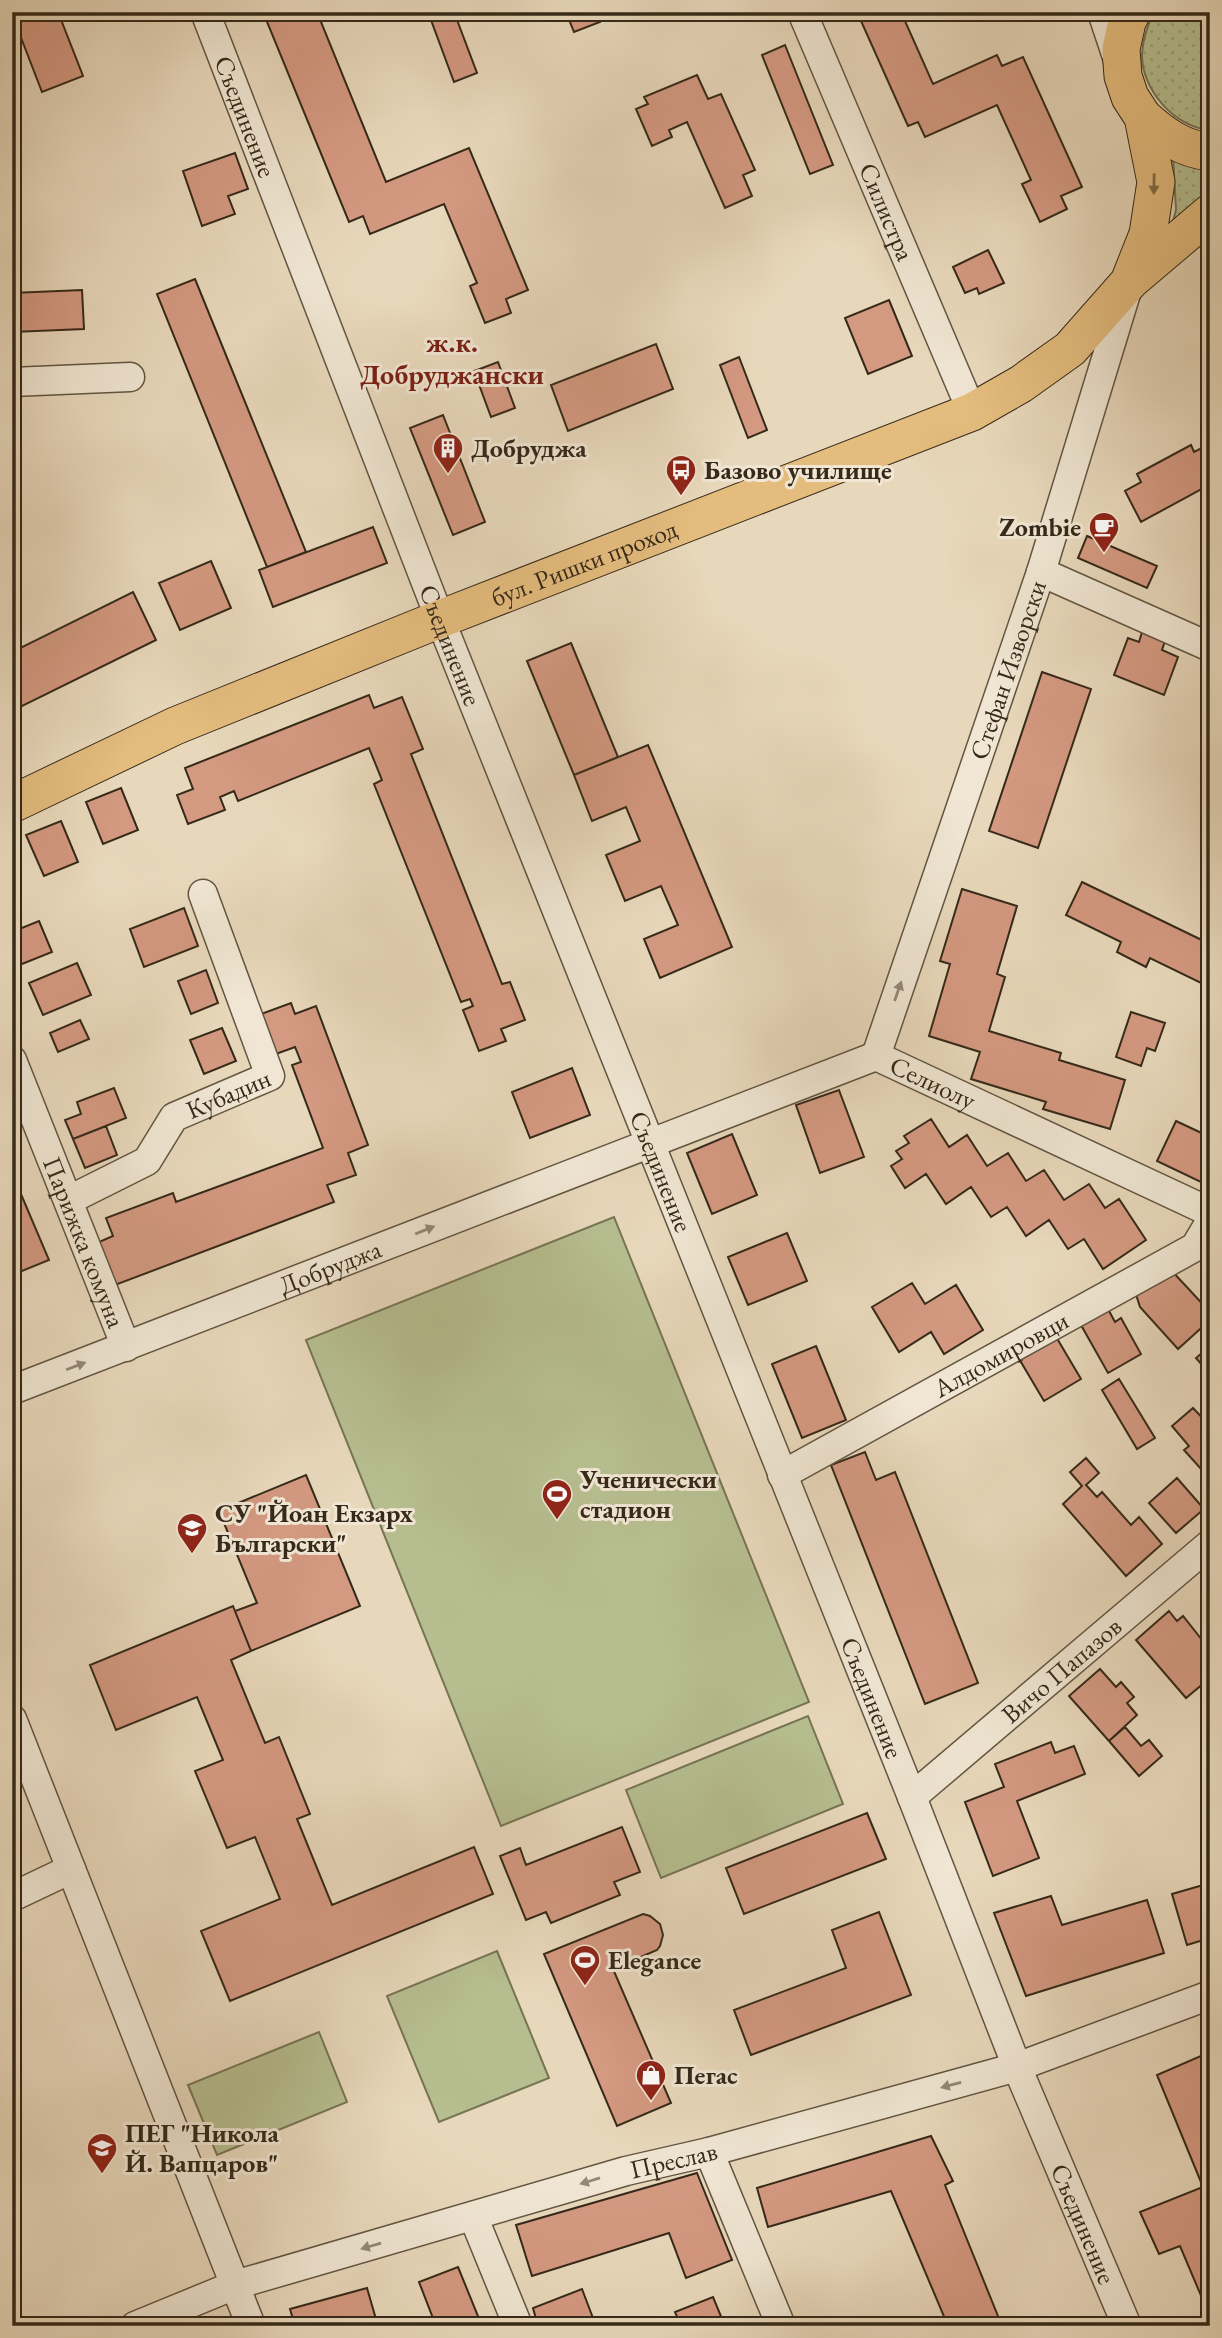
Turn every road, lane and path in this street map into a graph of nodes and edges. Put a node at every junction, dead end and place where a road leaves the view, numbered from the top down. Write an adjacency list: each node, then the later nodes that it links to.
1 (205, 12): 14 (street, Съединение)
2 (802, 12): 12 (street, Силистра)
3 (1102, 12): 5 (street)
4 (1132, 12): 5 (main road, бул. Ришки проход)
5 (1123, 76): 6 (main road, бул. Ришки проход)
6 (1143, 117): 7 (main road); 9 (main road, бул. Ришки проход, one-way to 9)
7 (1210, 152)
8 (1210, 213): 9 (main road, бул. Ришки проход)
9 (1130, 281): 12 (main road, бул. Ришки проход); 13 (street, Стефан Изворски)
10 (130, 377): 11 (street)
11 (12, 382)
12 (972, 412): 14 (main road, бул. Ришки проход)
13 (1041, 572): 15 (street); 18 (street, Стефан Изворски, one-way to 13)
14 (440, 619): 16 (main road, бул. Ришки проход); 20 (street, Съединение)
15 (1210, 647)
16 (12, 804)
17 (203, 894): 21 (street, Кубадин)
18 (876, 1056): 20 (street, Селиолу); 22 (street, Селиолу)
19 (12, 1060): 21 (street, Парижка комуна)
20 (650, 1143): 25 (street, Добруджа, one-way to 20); 27 (street, Съединение)
21 (69, 1200): 25 (street, Парижка комуна)
22 (1210, 1212)
23 (1210, 1222): 24 (street, Алдомировци)
24 (1202, 1255): 27 (street, Алдомировци)
25 (126, 1347): 26 (street, Добруджа, one-way to 25)
26 (12, 1390)
27 (782, 1475): 30 (street, Съединение)
28 (1210, 1544): 30 (street, Вичо Папазов)
29 (12, 1719): 31 (street)
30 (912, 1797): 34 (street, Съединение)
31 (72, 1869): 32 (street); 37 (street)
32 (12, 1897)
33 (1210, 1995): 34 (street, Преслав)
34 (1017, 2067): 35 (street, Преслав, one-way to 35); 42 (street, Съединение)
35 (709, 2152): 36 (street, Преслав, one-way to 36); 41 (street)
36 (473, 2216): 37 (street, Преслав, one-way to 37); 40 (street)
37 (235, 2286): 38 (street, Преслав); 39 (street)
38 (135, 2326)
39 (251, 2326)
40 (517, 2326)
41 (781, 2326)
42 (1127, 2326)

